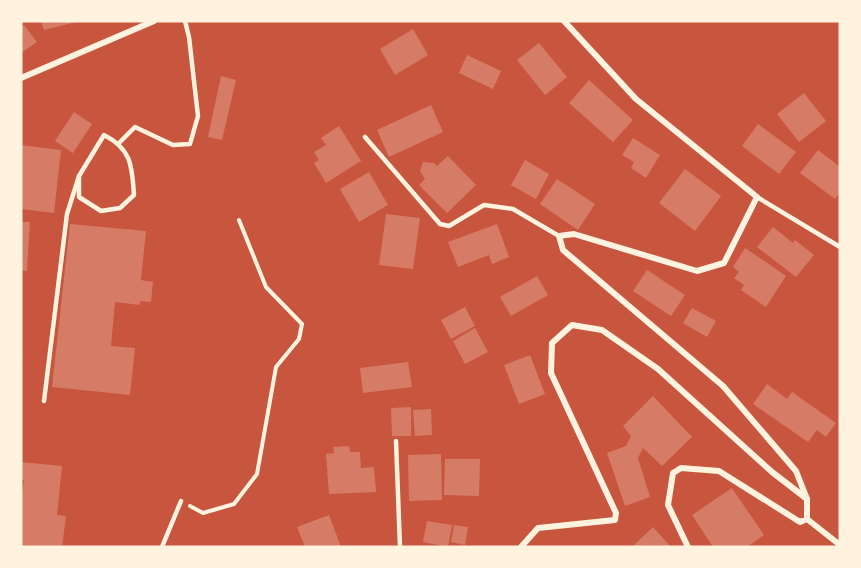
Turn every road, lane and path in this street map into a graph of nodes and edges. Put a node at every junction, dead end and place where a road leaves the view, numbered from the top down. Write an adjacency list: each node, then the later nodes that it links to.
1 (154, 21): 4 (street)
2 (185, 21): 6 (lane)
3 (564, 21): 8 (street)
4 (21, 78)
5 (364, 137): 10 (lane)
6 (119, 143): 7 (lane); 7 (lane)
7 (79, 176): 12 (lane)
8 (757, 197): 10 (street); 11 (lane)
9 (239, 219): 15 (path)
10 (559, 236): 14 (street)
11 (840, 247)
12 (44, 401)
13 (396, 441): 19 (lane)
14 (807, 499): 16 (street); 20 (street)
15 (181, 501): 18 (lane)
16 (807, 519): 17 (street); 21 (street)
17 (840, 544)
18 (162, 547)
19 (400, 547)
20 (521, 547)
21 (688, 547)

